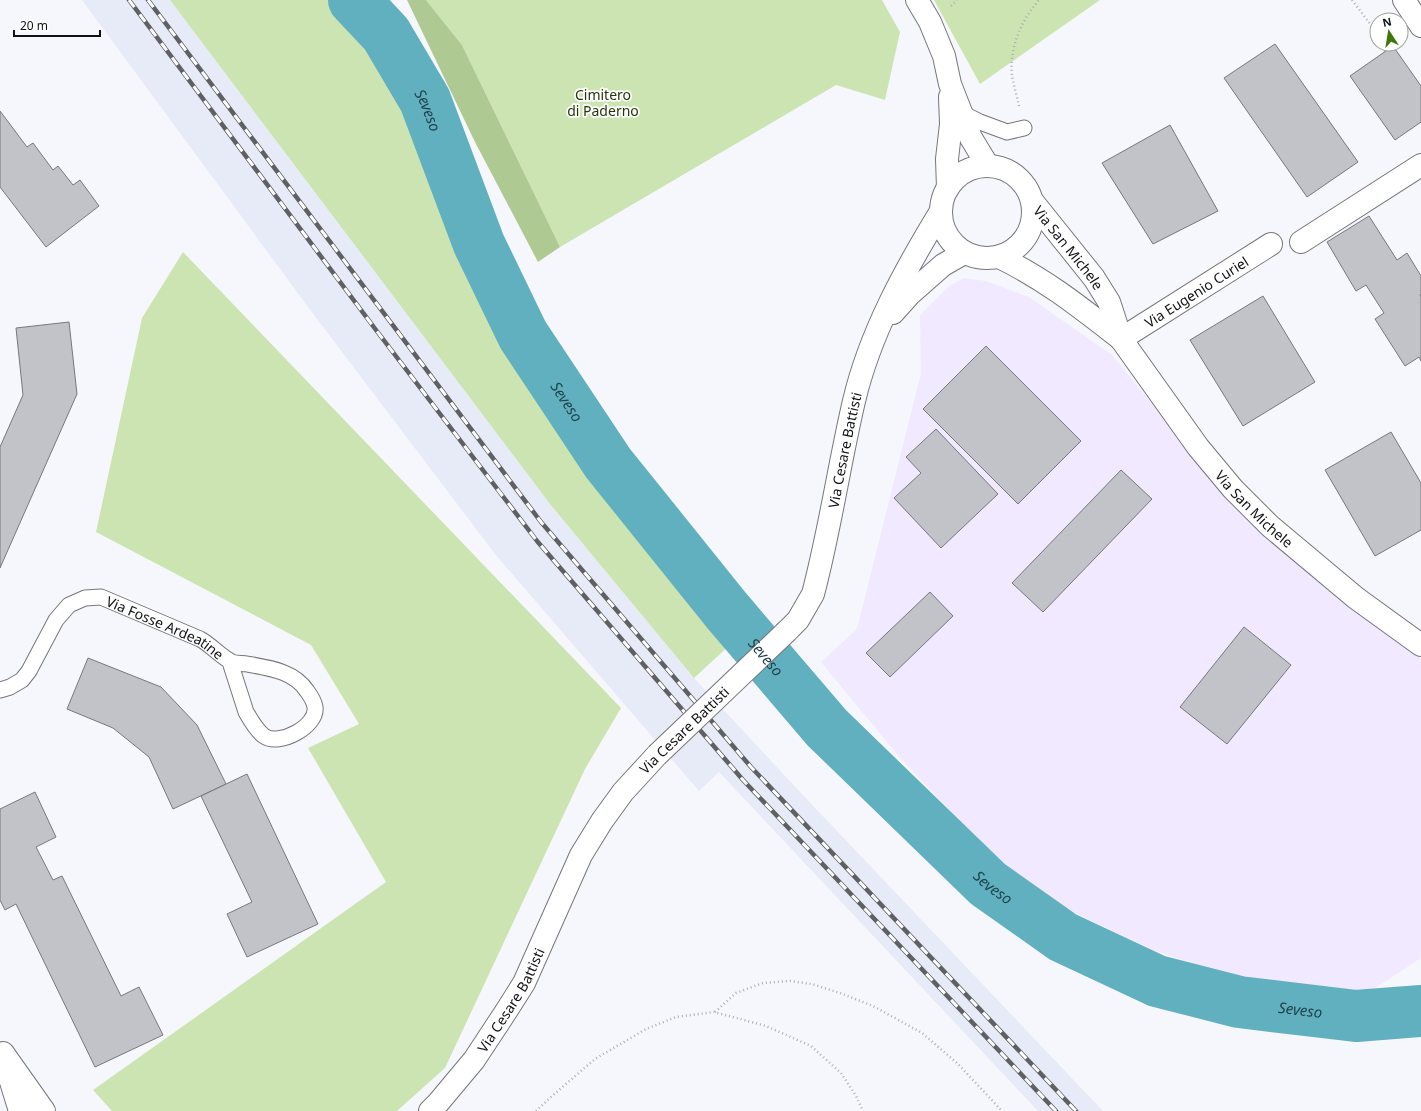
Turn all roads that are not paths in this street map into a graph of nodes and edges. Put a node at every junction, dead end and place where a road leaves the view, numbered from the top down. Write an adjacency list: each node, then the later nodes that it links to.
1 (917, 0): 4 (street)
2 (1404, 0): 3 (street)
3 (1421, 26)
4 (950, 84): 5 (street); 9 (street)
5 (960, 112): 6 (lane); 8 (street)
6 (1024, 128)
7 (1421, 165): 12 (street)
8 (988, 166): 9 (street); 10 (street)
9 (948, 188): 11 (street)
10 (1033, 202): 15 (street); 17 (street, Via San Michele)
11 (941, 211): 14 (street); 16 (street, Via Cesare Battisti)
12 (1301, 242)
13 (1271, 244): 17 (street, Via Eugenio Curiel)
14 (964, 252): 15 (street); 16 (street, Via Cesare Battisti)
15 (999, 257): 17 (street, Via San Michele)
16 (878, 328): 24 (street, Via Cesare Battisti, bridge)
17 (1121, 339): 18 (street, Via San Michele)
18 (1421, 646)
19 (230, 662): 19 (lane, Via Fosse Ardeatine); 20 (lane, Via Fosse Ardeatine)
20 (0, 690)
21 (1, 1050): 22 (street); 23 (street)
22 (20, 1111)
23 (44, 1111)
24 (430, 1111)

